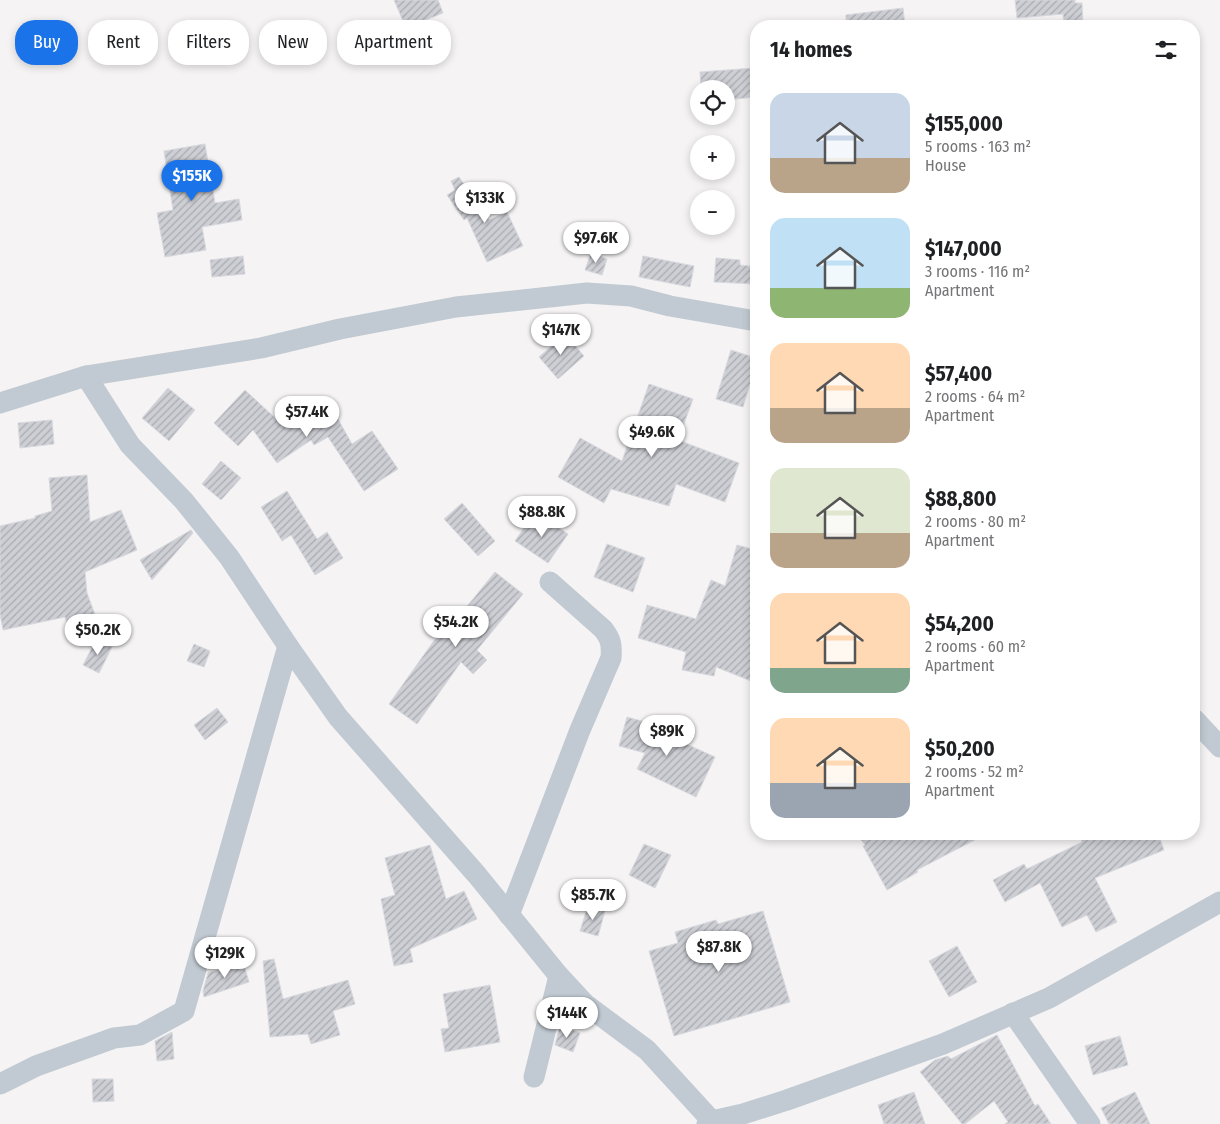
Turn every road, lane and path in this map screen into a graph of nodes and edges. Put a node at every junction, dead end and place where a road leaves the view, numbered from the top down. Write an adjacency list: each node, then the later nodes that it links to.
1 (750, 320): 2 (street)
2 (86, 376): 3 (street); 5 (street)
3 (0, 403)
4 (550, 582): 9 (street)
5 (288, 646): 9 (street); 13 (street)
6 (1200, 725): 7 (street)
7 (1220, 747)
8 (1220, 902): 11 (street)
9 (509, 916): 10 (street)
10 (559, 976): 12 (street); 14 (street)
11 (1013, 1013): 14 (street); 15 (street)
12 (534, 1077)
13 (0, 1084)
14 (709, 1123)
15 (1090, 1124)

